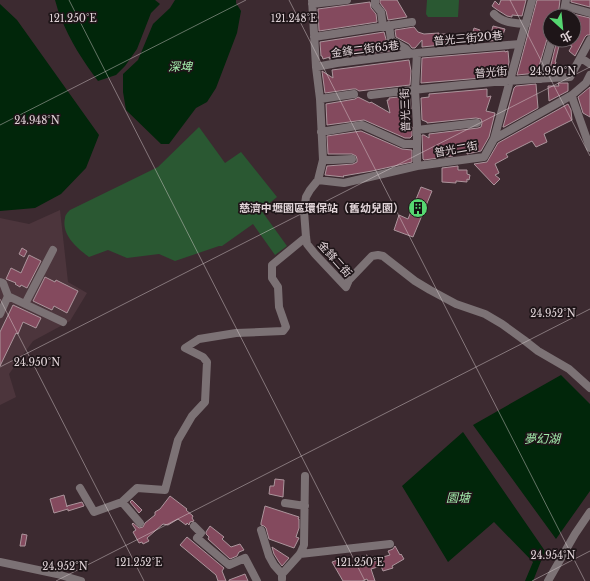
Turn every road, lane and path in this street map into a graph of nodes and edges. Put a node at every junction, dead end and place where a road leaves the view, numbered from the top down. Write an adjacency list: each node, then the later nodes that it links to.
1 (347, 0): 4 (street)
2 (375, 0): 10 (street)
3 (532, 0): 9 (street, 普光二街)
4 (312, 2): 11 (street, 金鋒二街)
5 (566, 3): 6 (street)
6 (590, 13)
7 (494, 14): 9 (street)
8 (412, 22): 10 (street)
9 (526, 24): 13 (street, 普光二街)
10 (386, 26): 11 (street); 15 (street)
11 (314, 37): 18 (street, 金鋒二街)
12 (590, 40): 16 (street, 普光街)
13 (520, 44): 15 (street, 普光三街20巷); 21 (street, 普光二街)
14 (550, 48): 20 (street)
15 (414, 54): 18 (street, 金鋒二街65巷); 22 (street, 普光三街)
16 (581, 58): 17 (street); 20 (street, 普光街)
17 (590, 64)
18 (316, 67): 26 (street, 金鋒二街)
19 (590, 76): 25 (street)
20 (541, 78): 21 (street, 普光街)
21 (510, 82): 22 (street, 普光街); 30 (street, 普光二街)
22 (415, 90): 24 (street, 普光街); 28 (street, 普光三街)
23 (354, 94): 26 (street)
24 (371, 95)
25 (572, 95): 30 (street); 32 (street)
26 (320, 99): 29 (street, 金鋒二街)
27 (477, 123): 28 (street)
28 (417, 130): 31 (street, 普光三街)
29 (321, 132): 31 (street); 34 (street, 金鋒二街)
30 (494, 139): 35 (street, 普光二街)
31 (417, 144): 35 (street, 普光三街)
32 (590, 148)
33 (352, 159): 34 (street)
34 (323, 160): 36 (street, 金鋒二街)
35 (417, 166): 36 (street, 普光二街)
36 (318, 180): 37 (street, 金鋒二街)
37 (306, 237): 44 (street, 金鋒二街); 47 (street)
38 (53, 250): 41 (street)
39 (0, 282): 40 (street)
40 (8, 296): 41 (street); 42 (street)
41 (25, 304): 43 (street)
42 (0, 314)
43 (63, 322)
44 (590, 388)
45 (305, 476): 49 (street)
46 (80, 488): 47 (street)
47 (122, 502): 51 (street)
48 (285, 503): 49 (street)
49 (305, 506): 55 (street)
50 (590, 512): 60 (street)
51 (140, 523)
52 (194, 526): 59 (street)
53 (261, 530): 57 (street)
54 (390, 544): 55 (street)
55 (300, 554): 57 (street)
56 (0, 562): 58 (street)
57 (281, 579)
58 (81, 581)
59 (257, 581)
60 (548, 581)

